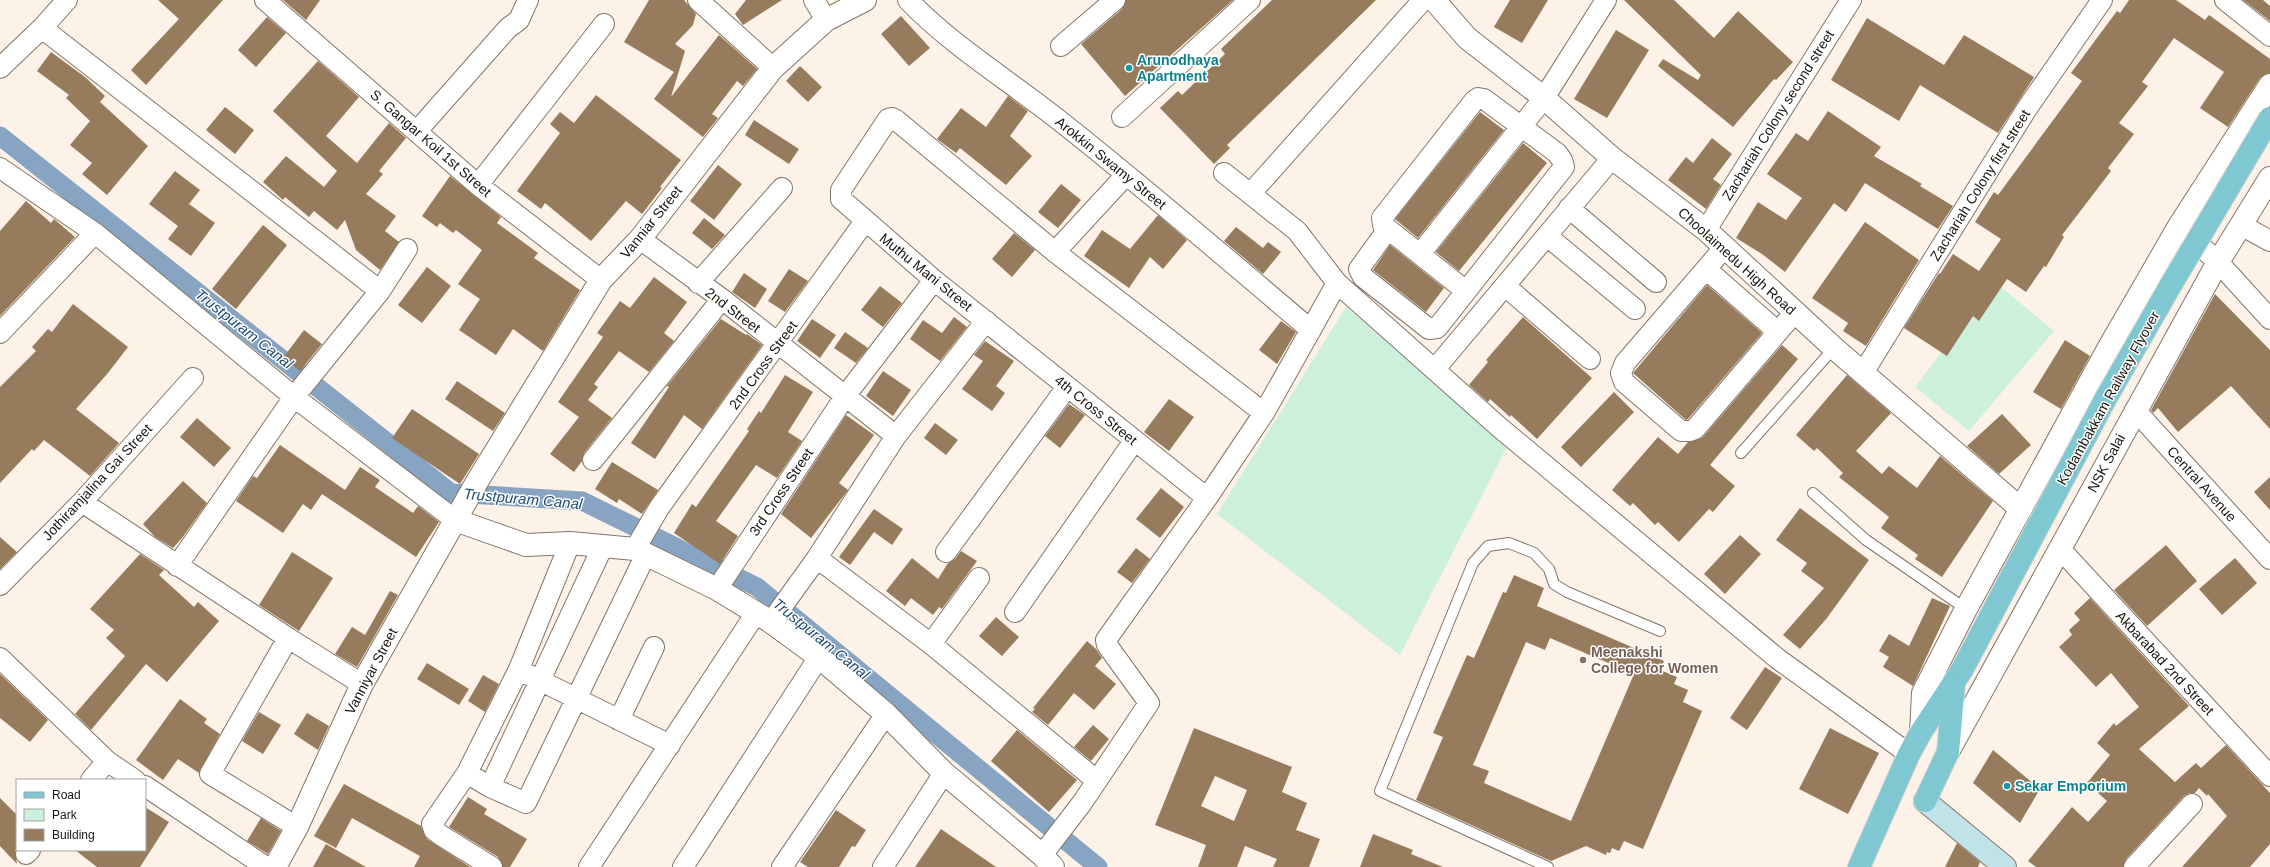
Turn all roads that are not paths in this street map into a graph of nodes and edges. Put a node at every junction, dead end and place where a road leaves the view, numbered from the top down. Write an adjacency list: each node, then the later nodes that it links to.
1 (67, 0): 18 (street)
2 (528, 0): 28 (street)
3 (698, 0): 22 (street)
4 (814, 0): 16 (street)
5 (865, 0): 16 (street, Vanniar Street)
6 (908, 0): 32 (street, Arokkin Swamy Street)
7 (1115, 0): 20 (street)
8 (1250, 0): 25 (street)
9 (1424, 0): 36 (street)
10 (1434, 0): 24 (street, Choolaimedu High Road)
11 (1606, 0): 24 (street)
12 (1851, 0): 42 (street, Zachariah Colony second street)
13 (2102, 0): 75 (street, Zachariah Colony first street)
14 (2225, 0): 19 (street)
15 (271, 2): 28 (street, S. Gangar Koil 1st Street)
16 (826, 20): 22 (street, Vanniar Street)
17 (604, 24): 34 (street)
18 (42, 28): 21 (street); 59 (street)
19 (2270, 36)
20 (1061, 46)
21 (0, 68)
22 (773, 68): 45 (street, Vanniar Street)
23 (2270, 85): 40 (street)
24 (1544, 98): 27 (street); 29 (street, Choolaimedu High Road)
25 (1122, 117)
26 (2270, 118): 113 (main road, Kodambakkam Railway Flyover, bridge)
27 (1522, 126): 41 (street); 50 (street); 60 (street)
28 (417, 131): 34 (street, S. Gangar Koil 1st Street)
29 (1612, 158): 37 (street); 42 (street, Choolaimedu High Road)
30 (0, 168): 43 (street)
31 (1224, 173): 36 (street)
32 (1126, 175): 49 (street); 68 (street, Arokkin Swamy Street)
33 (2270, 178): 39 (street, NSK Salai)
34 (478, 185): 53 (street, S. Gangar Koil 1st Street)
35 (782, 188): 56 (street)
36 (1251, 193): 57 (street)
37 (1569, 208): 44 (street); 55 (street)
38 (866, 221): 49 (street, Muthu Mani Street); 54 (street, Muthu Mani Street); 71 (street, 2nd Cross Street)
39 (2241, 225): 46 (street); 51 (street, NSK Salai)
40 (2179, 226): 51 (street); 90 (street)
41 (1388, 229): 50 (street); 62 (street)
42 (1706, 230): 47 (street, Choolaimedu High Road)
43 (95, 233): 70 (street); 79 (street)
44 (1547, 236): 58 (street); 63 (street)
45 (640, 239): 53 (street, Vanniar Street); 56 (street, 2nd Street)
46 (2270, 241)
47 (1724, 248): 52 (street); 64 (street, Choolaimedu High Road)
48 (407, 249): 59 (street)
49 (1055, 252): 81 (street)
50 (1420, 254): 60 (street)
51 (2218, 262): 66 (street); 80 (street, NSK Salai)
52 (1706, 269): 69 (street); 69 (street)
53 (602, 280): 86 (street, Vanniar Street)
54 (934, 280): 67 (street, Muthu Mani Street); 78 (street, 3rd Cross Street)
55 (1656, 282)
56 (698, 283): 61 (street, 2nd Street)
57 (1337, 283): 65 (street); 68 (street)
58 (1505, 286): 73 (street); 74 (street)
59 (380, 290): 79 (street)
60 (1466, 291): 62 (street)
61 (722, 299): 71 (street, 2nd Street); 85 (street)
62 (1391, 299): 65 (street)
63 (1635, 309)
64 (1795, 312): 69 (street); 72 (street, Choolaimedu High Road)
65 (1376, 318): 74 (street)
66 (2270, 319)
67 (986, 321): 77 (street, 4th Cross Street); 82 (street)
68 (1311, 330): 81 (street)
69 (1778, 332)
70 (0, 333)
71 (778, 345): 78 (street, 2nd Street); 95 (street, 2nd Cross Street)
72 (1834, 348): 75 (street, Choolaimedu High Road); 84 (lane)
73 (1590, 359)
74 (1436, 369): 122 (street)
75 (1863, 373): 90 (street, Choolaimedu High Road)
76 (193, 378): 89 (street, Jothiramjalina Gai Street)
77 (1067, 386): 83 (street, 4th Cross Street); 96 (street)
78 (846, 395): 82 (street, 2nd Street); 102 (street, 3rd Cross Street)
79 (294, 397): 91 (street); 99 (street)
80 (2135, 410): 94 (street, NSK Salai); 98 (street, Central Avenue)
81 (1264, 413): 88 (street)
82 (896, 436): 97 (street)
83 (1134, 441): 88 (street, 4th Cross Street); 104 (street)
84 (1741, 453)
85 (593, 460)
86 (478, 480): 91 (street, Vanniyar Street)
87 (1813, 493): 103 (lane)
88 (1207, 498): 129 (street)
89 (82, 502): 99 (street); 101 (street, Jothiramjalina Gai Street)
90 (2020, 509): 103 (street)
91 (455, 520): 92 (street); 115 (street, Vanniyar Street)
92 (570, 543): 93 (street); 112 (street)
93 (603, 546): 95 (street); 114 (street)
94 (2061, 550): 121 (street, NSK Salai); 126 (street, Akbarabad 2nd Street)
95 (640, 552): 102 (street); 116 (street, 2nd Cross Street)
96 (946, 552)
97 (817, 558): 105 (street); 108 (street)
98 (2270, 559)
99 (177, 566): 107 (street)
100 (978, 578): 108 (street)
101 (0, 585)
102 (718, 589): 105 (street)
103 (1966, 609): 119 (street)
104 (1014, 612)
105 (763, 618): 110 (street); 120 (street)
106 (1660, 631): 142 (lane)
107 (288, 638): 115 (street); 133 (street)
108 (931, 644): 129 (street)
109 (654, 646): 118 (street)
110 (819, 657): 117 (street); 139 (street)
111 (0, 658): 123 (street)
112 (519, 669): 114 (street); 124 (street)
113 (1958, 677): 119 (main road, Kodambakkam Railway Flyover); 121 (main road, Kodambakkam Railway Flyover)
114 (541, 682): 116 (street); 131 (street)
115 (362, 684): 133 (street, Vanniyar Street)
116 (576, 699): 118 (street); 131 (street, 2nd Cross Street)
117 (886, 714): 125 (street); 140 (street)
118 (619, 720): 120 (street)
119 (1921, 732): 122 (main road, Kodambakkam Railway Flyover)
120 (670, 745): 138 (street)
121 (1948, 752): 144 (main road)
122 (1909, 754): 143 (main road, Kodambakkam Railway Flyover)
123 (107, 761): 127 (street); 128 (street)
124 (467, 772): 131 (street); 137 (street)
125 (944, 772): 134 (street); 141 (street)
126 (2270, 776)
127 (92, 779)
128 (134, 779)
129 (1096, 780): 134 (street)
130 (146, 787): 135 (street)
131 (490, 787)
132 (2192, 804): 145 (street)
133 (297, 827): 136 (street, Vanniyar Street)
134 (1048, 861)
135 (266, 867)
136 (275, 867)
137 (492, 867)
138 (589, 867)
139 (683, 867)
140 (782, 867)
141 (883, 867)
142 (1548, 867)
143 (1859, 867)
144 (2005, 867)
145 (2134, 867)

